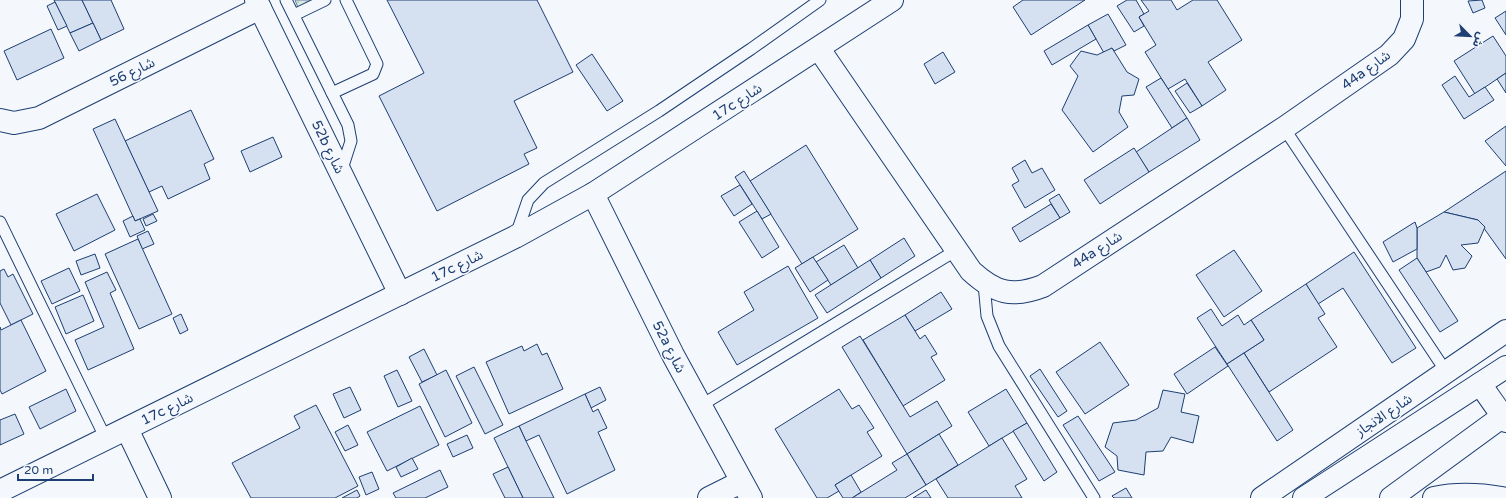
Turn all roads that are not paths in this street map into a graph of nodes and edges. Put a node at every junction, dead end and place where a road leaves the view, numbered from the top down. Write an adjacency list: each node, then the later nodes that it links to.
1 (286, 0): 8 (lane)
2 (326, 0): 8 (lane)
3 (346, 0): 10 (lane)
4 (820, 0): 16 (lane)
5 (892, 0): 9 (street, 17c شارع)
6 (1412, 0): 12 (street, 44a شارع)
7 (258, 4): 11 (street, شارع 56); 13 (street, 52b شارع)
8 (294, 15): 10 (lane)
9 (819, 49): 14 (street, 17c شارع); 17 (street, 44a شارع)
10 (332, 93): 13 (lane)
11 (0, 120)
12 (1284, 128): 18 (street, 44a شارع); 22 (lane)
13 (340, 172): 19 (street, 52b شارع)
14 (592, 194): 16 (street, 17c شارع); 24 (street, 52a شارع)
15 (0, 222): 27 (lane)
16 (515, 237): 19 (street, 17c شارع)
17 (955, 251): 18 (street, 44a شارع); 24 (lane)
18 (984, 284): 32 (lane)
19 (400, 294): 26 (street, 17c شارع)
20 (1506, 331): 22 (street, شارع الانجاز)
21 (1506, 367): 23 (street, شارع الانجاز)
22 (1447, 373): 33 (street, شارع الانجاز)
23 (1480, 384): 25 (street); 34 (street, شارع الانجاز)
24 (700, 406): 28 (street, 52a شارع)
25 (1505, 417): 35 (street)
26 (127, 429): 27 (street, 17c شارع); 30 (street)
27 (106, 438): 29 (street, 17c شارع)
28 (746, 490): 31 (street)
29 (0, 491)
30 (160, 498)
31 (709, 498)
32 (1094, 498)
33 (1262, 498)
34 (1304, 498)
35 (1391, 498)
36 (1434, 498): 37 (street)
37 (1502, 498)

